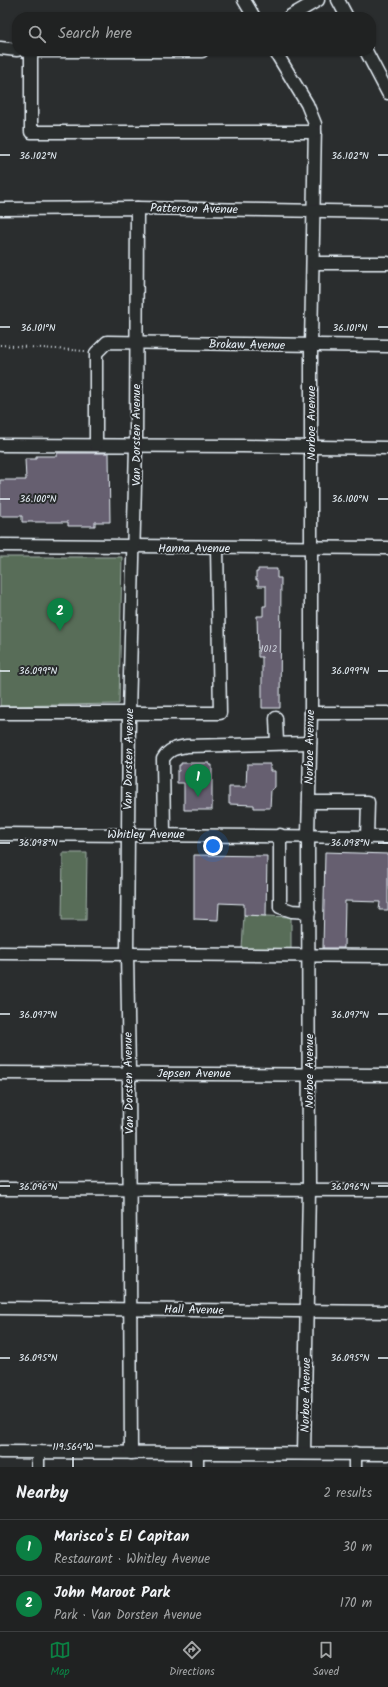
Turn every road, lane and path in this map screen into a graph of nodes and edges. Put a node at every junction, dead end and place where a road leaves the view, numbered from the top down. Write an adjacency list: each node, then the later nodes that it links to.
1 (244, 0): 4 (street)
2 (318, 0): 5 (street)
3 (338, 0): 6 (street)
4 (251, 12)
5 (298, 12)
6 (344, 12)
7 (0, 48): 8 (street)
8 (12, 49)
9 (28, 56): 13 (street)
10 (278, 56): 13 (street, Norboe Avenue)
11 (369, 56): 12 (street)
12 (388, 93)
13 (315, 132): 16 (street, Norboe Avenue)
14 (137, 208): 15 (street, Patterson Avenue); 16 (street, Patterson Avenue); 20 (street, Van Dorsten Avenue)
15 (0, 209)
16 (314, 211): 17 (street, Patterson Avenue); 18 (street, Norboe Avenue)
17 (388, 212)
18 (313, 263): 19 (street); 22 (street, Norboe Avenue)
19 (388, 263)
20 (136, 343): 22 (street, Brokaw Avenue); 24 (street, Brokaw Avenue); 27 (street, Van Dorsten Avenue)
21 (0, 345): 24 (path)
22 (311, 346): 23 (street, Brokaw Avenue); 28 (street, Norboe Avenue)
23 (388, 346)
24 (96, 353): 26 (street)
25 (0, 445): 26 (street)
26 (96, 445): 27 (street)
27 (136, 446): 28 (street); 31 (street, Van Dorsten Avenue)
28 (310, 448): 29 (street); 33 (street, Norboe Avenue)
29 (388, 448)
30 (0, 545): 31 (street, Hanna Avenue)
31 (134, 547): 32 (street, Hanna Avenue); 36 (street, Van Dorsten Avenue)
32 (217, 548): 33 (street, Hanna Avenue); 36 (street)
33 (310, 548): 34 (street, Hanna Avenue); 37 (street, Norboe Avenue)
34 (388, 548)
35 (0, 713): 36 (street)
36 (129, 713): 44 (street, Van Dorsten Avenue)
37 (311, 714): 38 (street); 41 (street, Norboe Avenue)
38 (388, 714)
39 (276, 718): 40 (street)
40 (277, 743): 41 (street); 45 (street)
41 (310, 743): 42 (street, Norboe Avenue)
42 (309, 802): 46 (street, Norboe Avenue); 48 (street)
43 (0, 834): 44 (street, Whitley Avenue)
44 (128, 834): 45 (street, Whitley Avenue); 52 (street, Van Dorsten Avenue)
45 (164, 834): 47 (street, Whitley Avenue)
46 (308, 835): 47 (street, Whitley Avenue); 48 (street, Whitley Avenue); 50 (street, Norboe Avenue)
47 (280, 836): 50 (street)
48 (367, 836): 49 (street, Whitley Avenue)
49 (388, 836)
50 (309, 912): 53 (street, Norboe Avenue)
51 (0, 953): 52 (street)
52 (127, 953): 53 (street); 56 (street, Van Dorsten Avenue)
53 (310, 955): 54 (street); 57 (street, Norboe Avenue)
54 (388, 956)
55 (0, 1072): 56 (street, Jepsen Avenue)
56 (129, 1073): 57 (street, Jepsen Avenue); 60 (street, Van Dorsten Avenue)
57 (309, 1074): 58 (street, Jepsen Avenue); 61 (street, Norboe Avenue)
58 (388, 1075)
59 (0, 1189): 60 (street)
60 (130, 1189): 61 (street); 64 (street, Van Dorsten Avenue)
61 (308, 1190): 62 (street); 65 (street, Norboe Avenue)
62 (388, 1190)
63 (0, 1308): 64 (street, Hall Avenue)
64 (130, 1310): 65 (street, Hall Avenue); 69 (street, Van Dorsten Avenue)
65 (307, 1312): 66 (street, Hall Avenue); 70 (street, Norboe Avenue)
66 (388, 1312)
67 (0, 1452): 68 (street)
68 (38, 1452): 69 (street); 74 (street)
69 (131, 1453): 71 (street)
70 (304, 1453): 71 (street); 72 (street)
71 (197, 1454): 75 (street)
72 (355, 1454): 73 (street); 76 (street)
73 (388, 1454)
74 (38, 1467)
75 (197, 1467)
76 (355, 1467)

